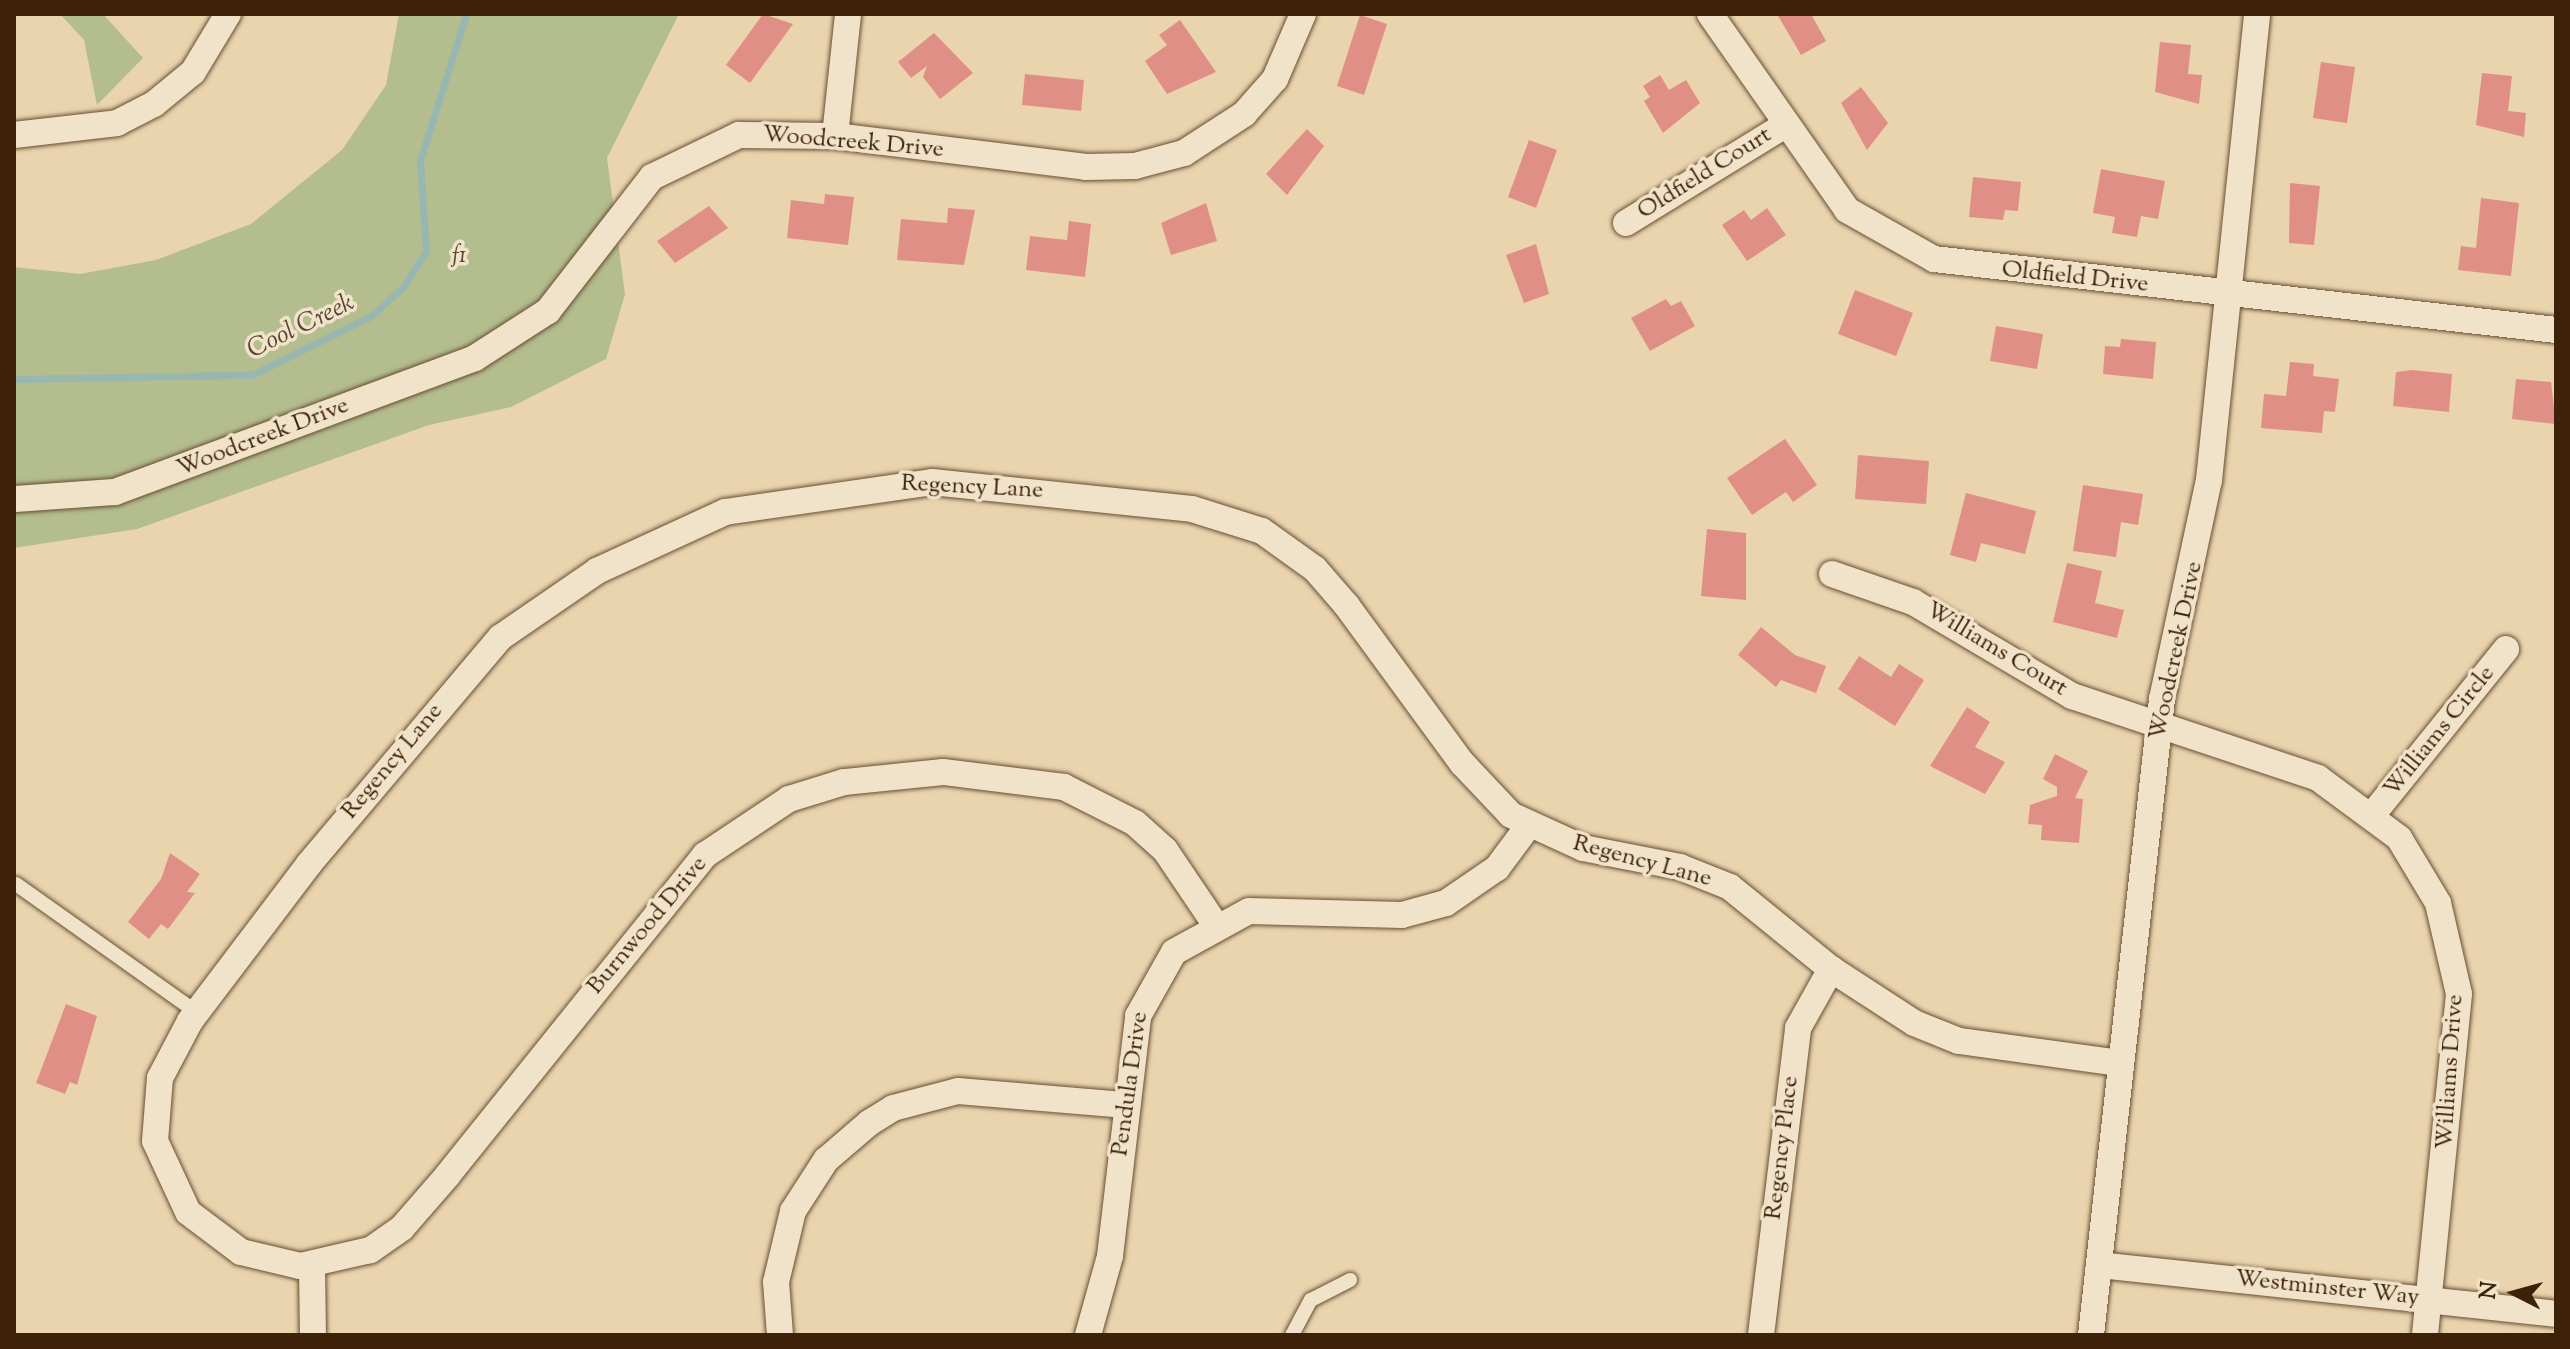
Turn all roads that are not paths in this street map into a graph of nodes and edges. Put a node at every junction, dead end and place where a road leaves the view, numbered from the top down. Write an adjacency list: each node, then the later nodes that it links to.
1 (228, 14): 7 (street)
2 (848, 14): 8 (street)
3 (1303, 14): 8 (street, Woodcreek Drive)
4 (1710, 14): 6 (street, Oldfield Drive)
5 (2257, 14): 10 (street, Woodcreek Drive)
6 (1785, 125): 9 (street, Oldfield Court); 10 (street, Oldfield Drive)
7 (14, 135)
8 (835, 136): 12 (street, Woodcreek Drive)
9 (1626, 223)
10 (2228, 294): 11 (street, Oldfield Drive); 15 (street, Woodcreek Drive)
11 (2556, 330)
12 (14, 499)
13 (1832, 574): 15 (street, Williams Court)
14 (2506, 649): 16 (street, Williams Circle)
15 (2159, 727): 16 (street, Williams Drive); 22 (street, Woodcreek Drive)
16 (2373, 814): 27 (street, Williams Drive)
17 (1529, 825): 19 (street, Pendula Drive); 20 (street, Regency Lane); 21 (street, Regency Lane)
18 (16, 884): 21 (lane)
19 (1215, 924): 23 (street, Pendula Drive); 25 (street, Burnwood Drive)
20 (1831, 969): 22 (street, Regency Lane); 33 (street, Regency Place)
21 (196, 1012): 25 (street, Regency Lane)
22 (2120, 1063): 24 (street, Woodcreek Drive)
23 (1126, 1105): 30 (street); 31 (street, Pendula Drive)
24 (2099, 1265): 27 (street, Westminster Way); 34 (street, Woodcreek Drive)
25 (312, 1266): 29 (street)
26 (1350, 1280): 32 (lane)
27 (2430, 1300): 28 (street, Westminster Way); 35 (street, Williams Drive)
28 (2556, 1314)
29 (313, 1335)
30 (780, 1335)
31 (1088, 1335)
32 (1292, 1335)
33 (1761, 1335)
34 (2091, 1335)
35 (2425, 1335)

